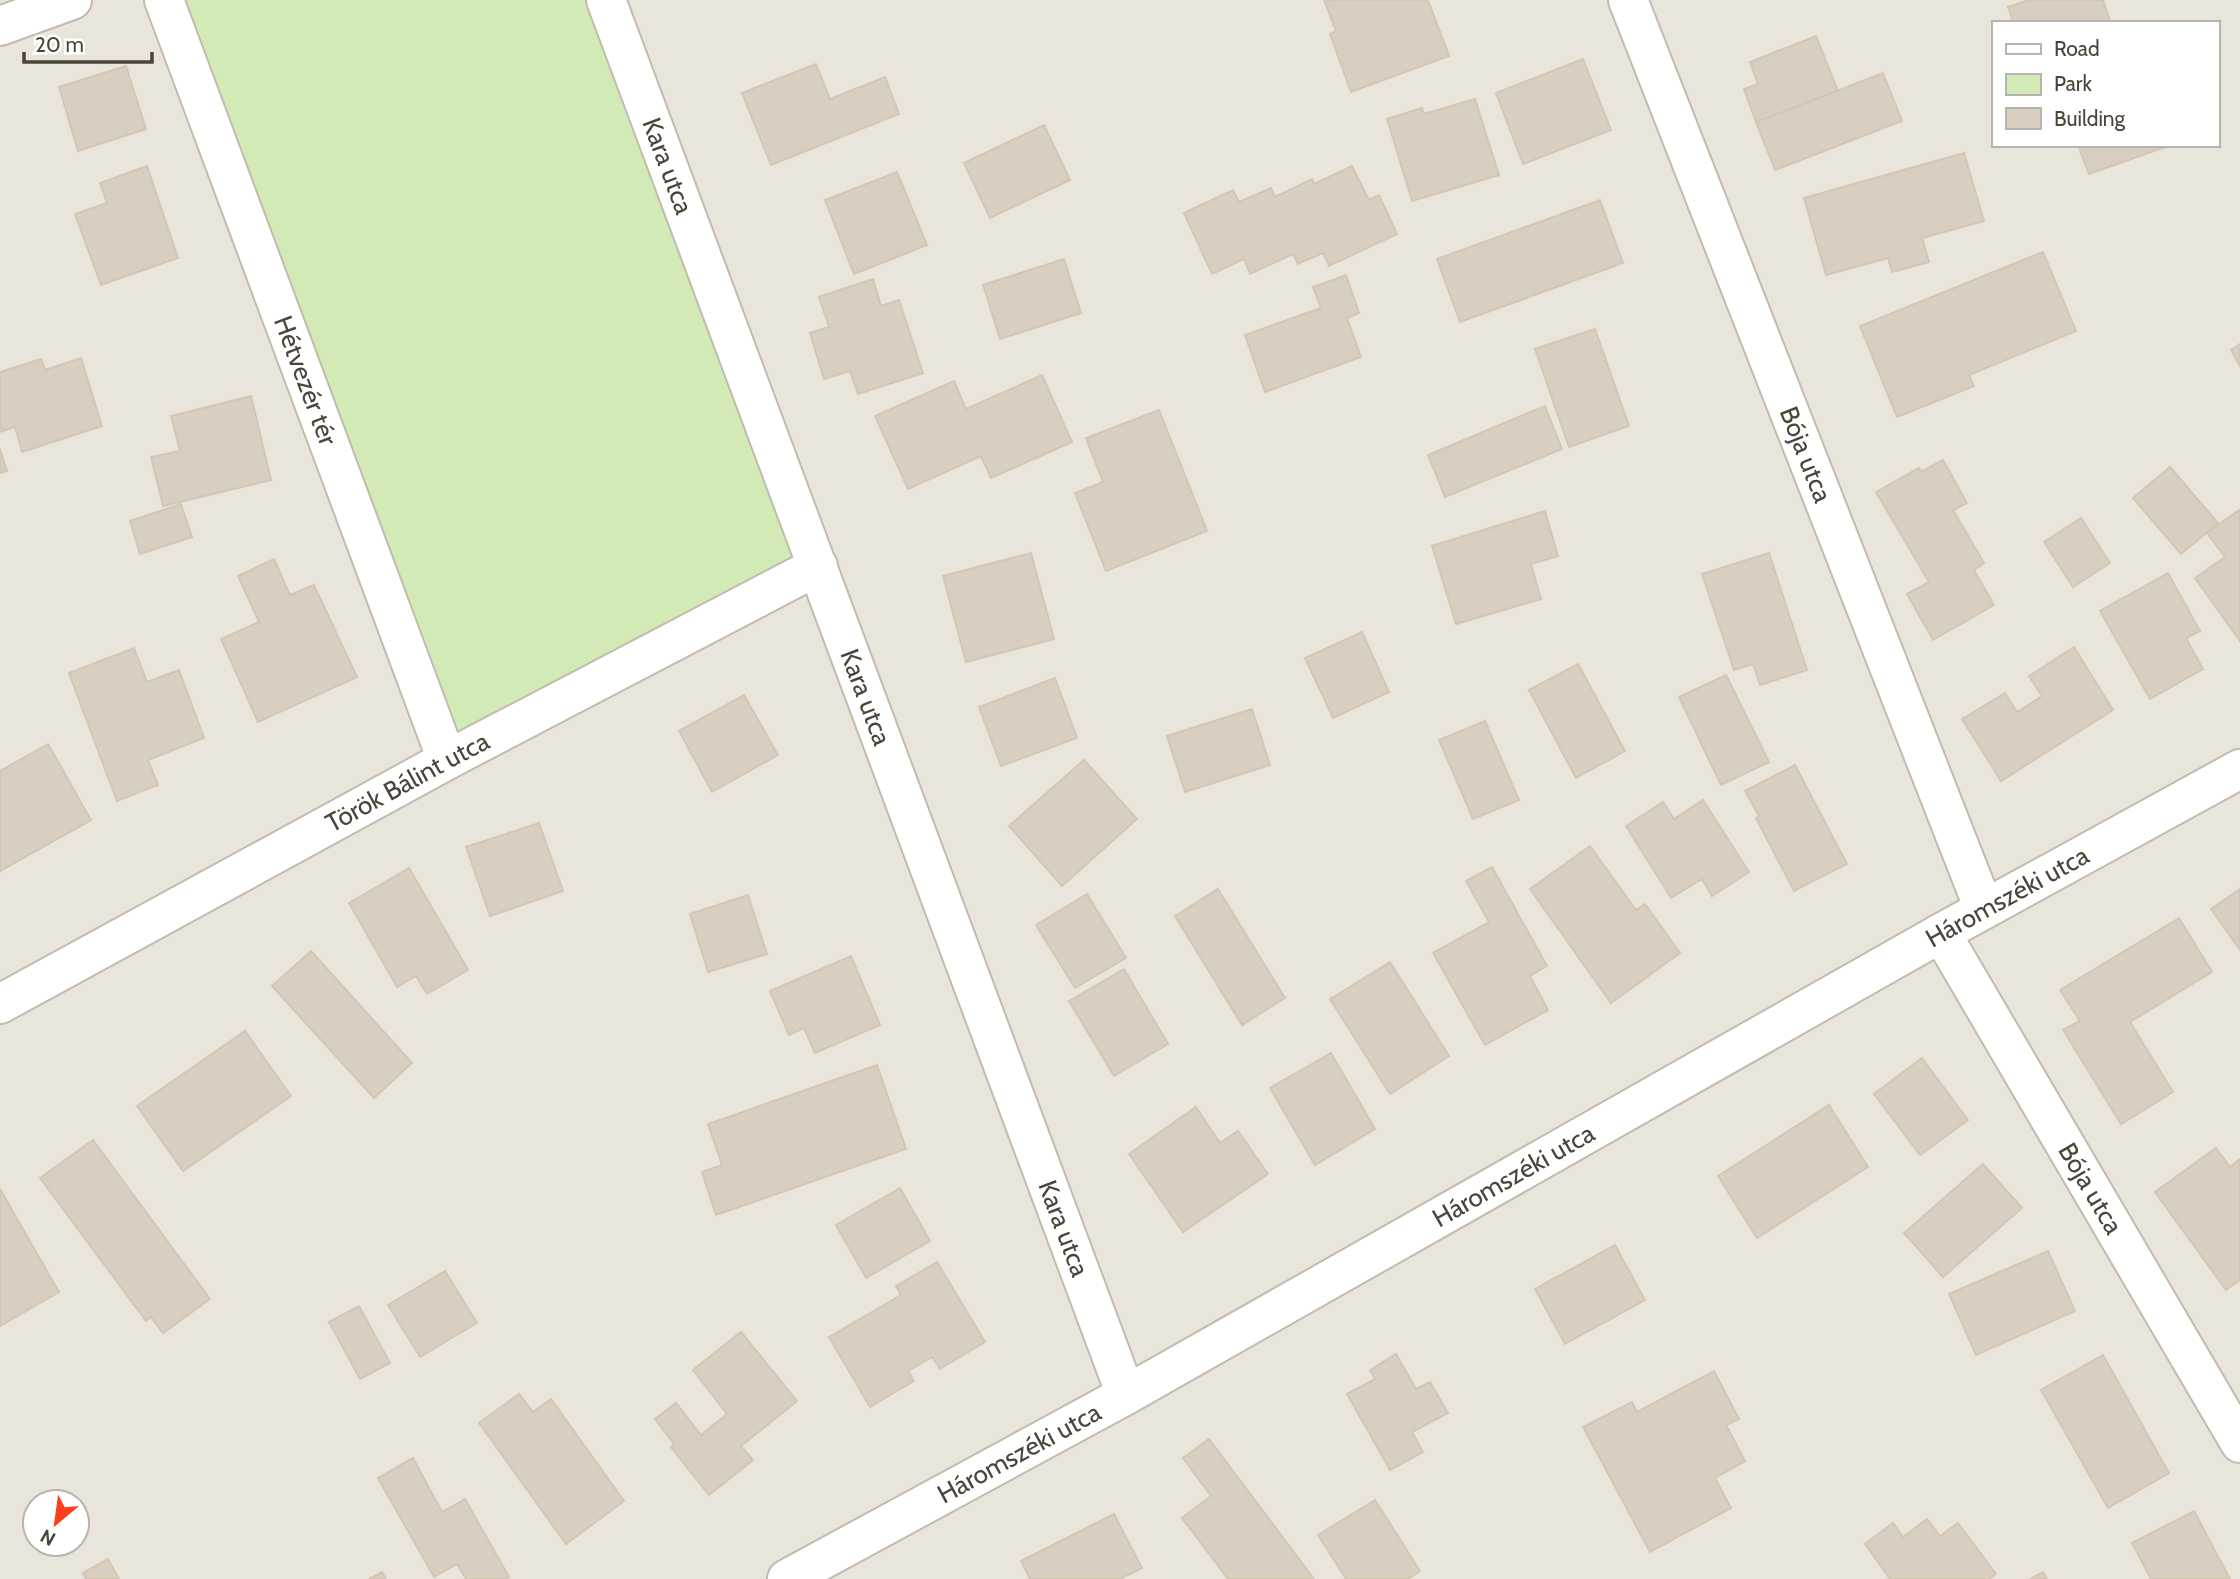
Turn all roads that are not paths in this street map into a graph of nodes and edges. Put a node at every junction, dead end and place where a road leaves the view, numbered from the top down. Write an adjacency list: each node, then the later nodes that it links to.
1 (72, 0): 5 (street)
2 (164, 0): 7 (street, Hétvezér tér)
3 (606, 0): 6 (street, Kara utca)
4 (1628, 0): 9 (street, Bója utca)
5 (0, 26)
6 (818, 566): 7 (street, Török Bálint utca); 12 (street, Kara utca)
7 (447, 760): 11 (street, Török Bálint utca)
8 (2240, 769): 9 (street, Háromszéki utca)
9 (1984, 909): 10 (street, Háromszéki utca)
10 (1941, 933): 12 (street, Háromszéki utca); 13 (street, Bója utca)
11 (0, 1004)
12 (1126, 1395): 14 (street, Háromszéki utca)
13 (2240, 1443)
14 (787, 1579)

